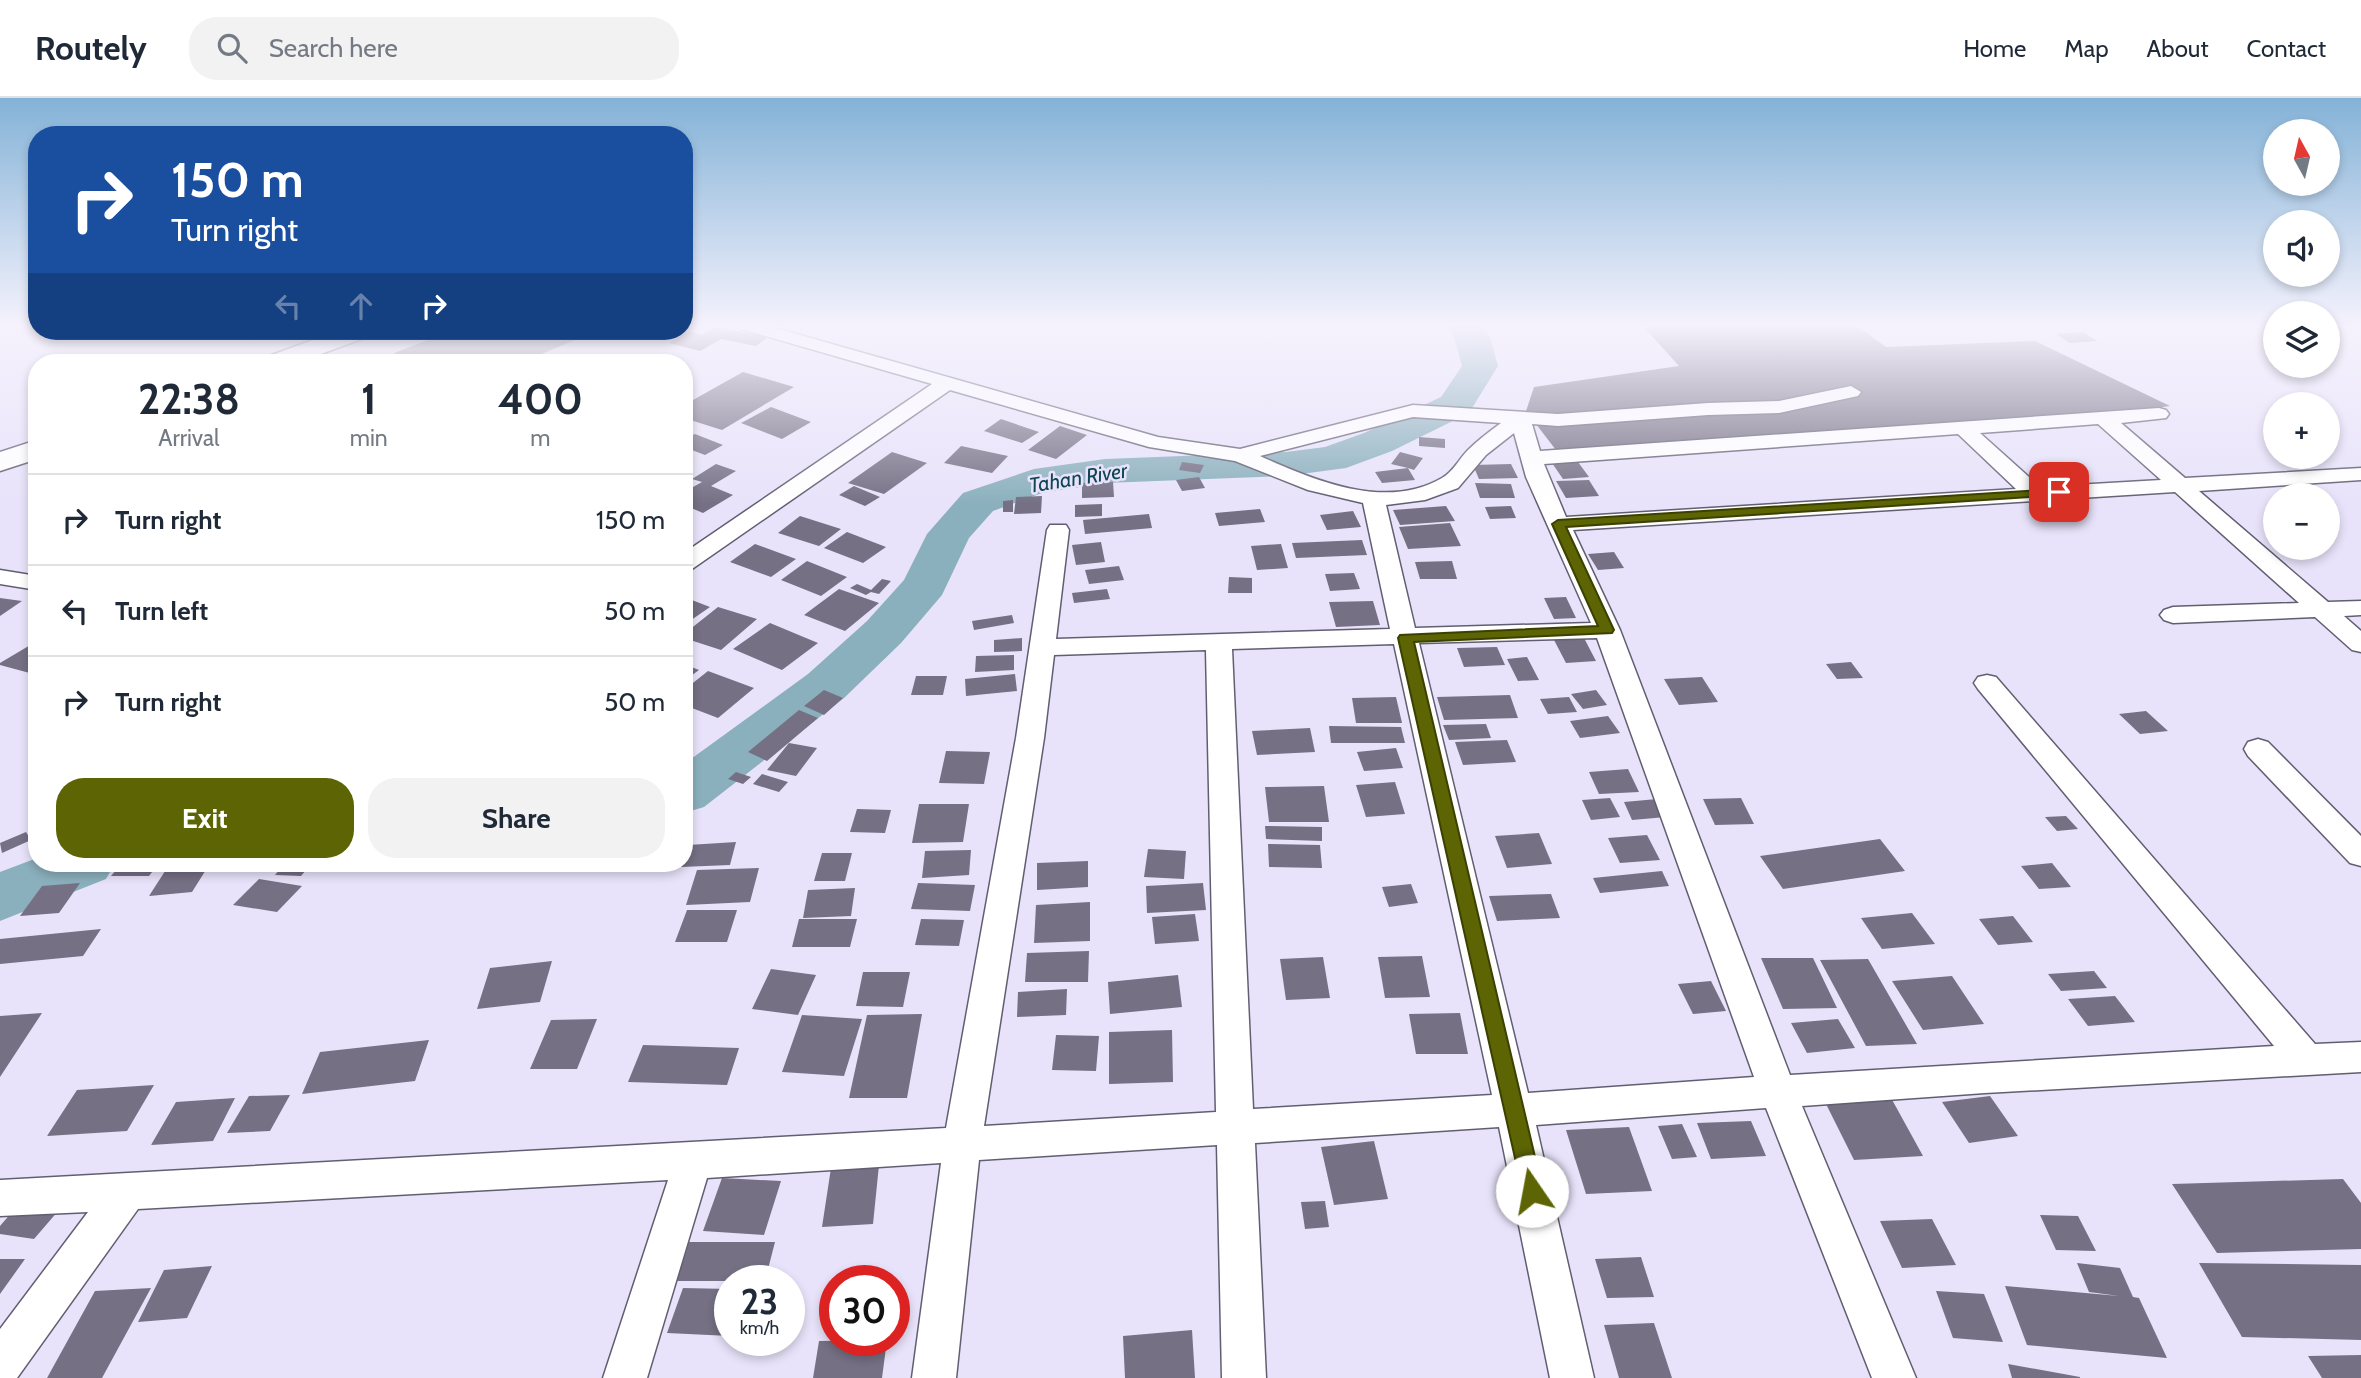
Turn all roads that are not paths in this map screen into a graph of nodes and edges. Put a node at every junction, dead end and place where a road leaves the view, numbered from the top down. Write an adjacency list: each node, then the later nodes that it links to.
1 (944, 385): 18 (street)
2 (953, 385): 9 (street)
3 (1851, 392): 5 (street)
4 (2159, 414): 6 (street)
5 (1520, 418): 9 (street); 10 (street); 15 (street)
6 (2103, 418): 7 (street); 13 (street)
7 (1963, 428): 10 (street); 14 (street)
8 (28, 452): 11 (highway)
9 (1240, 455): 15 (street)
10 (1532, 458): 16 (street)
11 (0, 462)
12 (2361, 474): 13 (street)
13 (2182, 485): 14 (street); 22 (street)
14 (2034, 494): 16 (street)
15 (1373, 499): 25 (street)
16 (1558, 524): 24 (street)
17 (1058, 530): 28 (street)
18 (693, 559)
19 (0, 577): 20 (street)
20 (28, 582)
21 (2361, 608): 22 (street)
22 (2322, 609): 23 (street); 27 (street)
23 (2173, 615)
24 (1607, 630): 25 (street); 34 (street)
25 (1406, 638): 26 (street); 35 (street)
26 (1219, 643): 28 (street); 36 (street)
27 (2361, 644)
28 (1042, 648): 37 (street)
29 (1987, 683): 33 (street)
30 (2258, 749): 31 (street)
31 (2361, 855)
32 (2361, 1057): 33 (street)
33 (2307, 1060): 34 (street)
34 (1778, 1092): 35 (street); 46 (street)
35 (1514, 1110): 36 (street); 45 (street)
36 (1237, 1128): 37 (street); 44 (street)
37 (962, 1145): 38 (street); 43 (street)
38 (693, 1161): 39 (street); 42 (street)
39 (128, 1190): 40 (street); 41 (street)
40 (0, 1198)
41 (0, 1365)
42 (625, 1378)
43 (934, 1378)
44 (1244, 1378)
45 (1572, 1378)
46 (1894, 1378)

